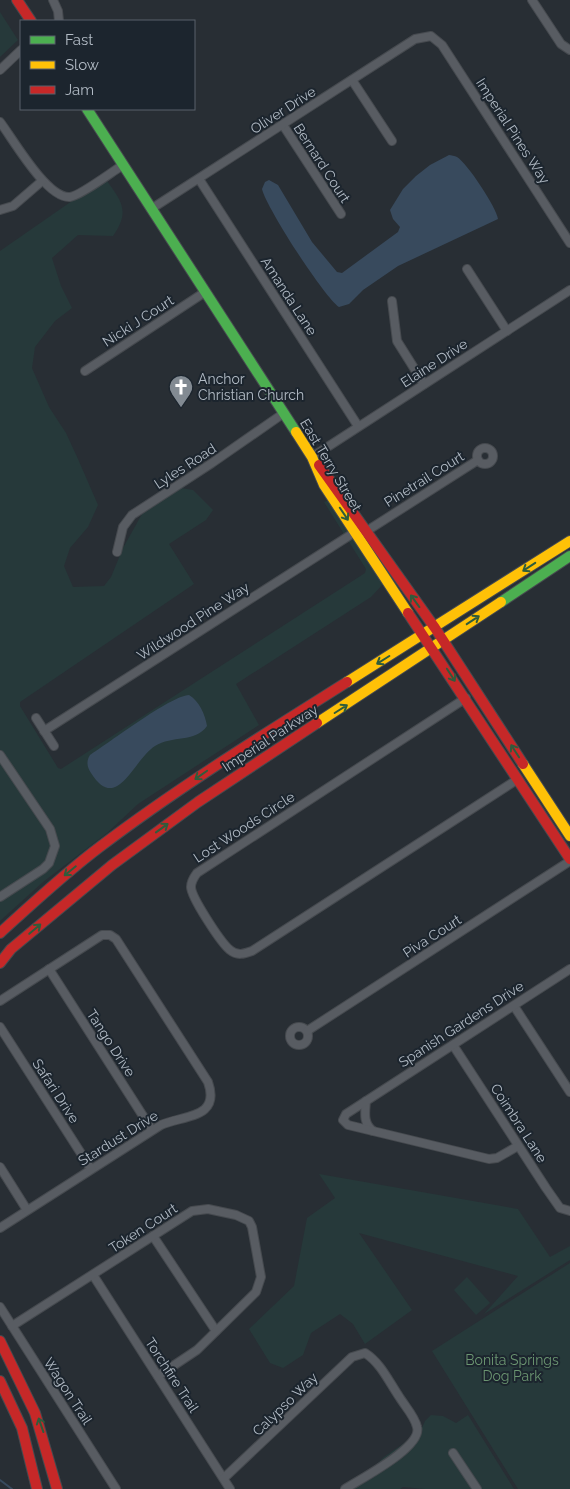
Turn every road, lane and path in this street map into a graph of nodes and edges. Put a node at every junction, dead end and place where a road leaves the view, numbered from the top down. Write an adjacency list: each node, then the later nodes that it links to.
1 (17, 0): 4 (main road)
2 (53, 0): 5 (street)
3 (532, 0): 7 (street)
4 (30, 20)
5 (59, 20)
6 (431, 36): 10 (street, Oliver Drive); 21 (street, Imperial Pines Way)
7 (570, 50)
8 (20, 51): 9 (street)
9 (0, 70)
10 (352, 80): 13 (street, Oliver Drive); 14 (street)
11 (88, 110): 15 (main road, East Terry Street)
12 (0, 122): 17 (street)
13 (282, 125): 16 (street, Oliver Drive); 20 (street, Bernard Court)
14 (392, 141)
15 (123, 165): 17 (street); 18 (main road, East Terry Street)
16 (199, 179): 18 (street, Oliver Drive); 30 (street, Amanda Lane)
17 (42, 181): 19 (street)
18 (151, 209): 24 (main road, East Terry Street)
19 (0, 210)
20 (341, 214)
21 (570, 243)
22 (467, 269): 26 (street)
23 (570, 290): 26 (street, Elaine Drive)
24 (205, 292): 27 (street, Nicki J Court); 29 (main road, East Terry Street)
25 (392, 301): 28 (street)
26 (506, 331): 28 (street, Elaine Drive)
27 (85, 371)
28 (424, 384): 30 (street, Elaine Drive)
29 (284, 413): 31 (main road, East Terry Street); 35 (street, Lyles Road)
30 (358, 426): 31 (street, Elaine Drive)
31 (312, 457): 33 (main road, East Terry Street)
32 (478, 460): 33 (street, Pinetrail Court)
33 (360, 533): 37 (main road, one-way to 33); 38 (main road, East Terry Street); 43 (street, Wildwood Pine Way)
34 (570, 541): 37 (main road, Imperial Parkway, one-way to 37)
35 (117, 552)
36 (570, 556): 39 (main road, Imperial Parkway, one-way to 36)
37 (435, 628): 38 (main road, Imperial Parkway); 39 (main road)
38 (424, 634): 40 (main road, East Terry Street); 50 (main road, Imperial Parkway, one-way to 50)
39 (443, 641): 40 (main road, Imperial Parkway); 47 (main road, one-way to 39)
40 (433, 648): 41 (main road, East Terry Street, one-way to 41); 51 (main road, Imperial Parkway, one-way to 40)
41 (466, 698): 46 (main road, East Terry Street); 46 (street, Lost Woods Circle)
42 (36, 718): 43 (street)
43 (44, 731): 44 (street)
44 (54, 746)
45 (0, 755): 49 (street)
46 (518, 778): 47 (main road); 48 (main road, East Terry Street)
47 (569, 834)
48 (570, 860): 57 (street, Piva Court)
49 (0, 897)
50 (0, 932)
51 (0, 963)
52 (49, 969): 54 (street); 61 (street, Tango Drive); 61 (street, Stardust Drive)
53 (570, 969): 55 (street, Spanish Gardens Drive)
54 (0, 1001)
55 (514, 1006): 58 (street, Spanish Gardens Drive); 59 (street)
56 (0, 1027): 65 (street, Safari Drive)
57 (307, 1031)
58 (453, 1045): 60 (street, Spanish Gardens Drive); 63 (street, Coimbra Lane)
59 (570, 1092)
60 (366, 1101): 62 (street); 62 (street, Spanish Gardens Drive)
61 (152, 1130): 65 (street, Stardust Drive)
62 (373, 1131): 63 (street, Spanish Gardens Drive)
63 (518, 1146): 67 (street, Coimbra Lane)
64 (0, 1167): 66 (street)
65 (91, 1169): 66 (street, Stardust Drive)
66 (27, 1210): 68 (street, Stardust Drive)
67 (568, 1211)
68 (0, 1228)
69 (153, 1236): 70 (street, Token Court); 73 (street); 73 (street, Token Court)
70 (93, 1275): 72 (street, Token Court); 75 (street, Torchfire Trail)
71 (0, 1307): 72 (street, Wagon Trail)
72 (12, 1326): 81 (street, Wagon Trail)
73 (216, 1331): 75 (street, Token Court)
74 (0, 1342): 80 (main road, one-way to 74)
75 (158, 1376): 78 (street, Torchfire Trail)
76 (0, 1381): 79 (main road)
77 (453, 1453): 84 (street)
78 (224, 1478): 82 (street, Torchfire Trail); 83 (street, Calypso Way)
79 (36, 1489)
80 (57, 1489)
81 (116, 1489)
82 (230, 1489)
83 (345, 1489)
84 (477, 1489)

